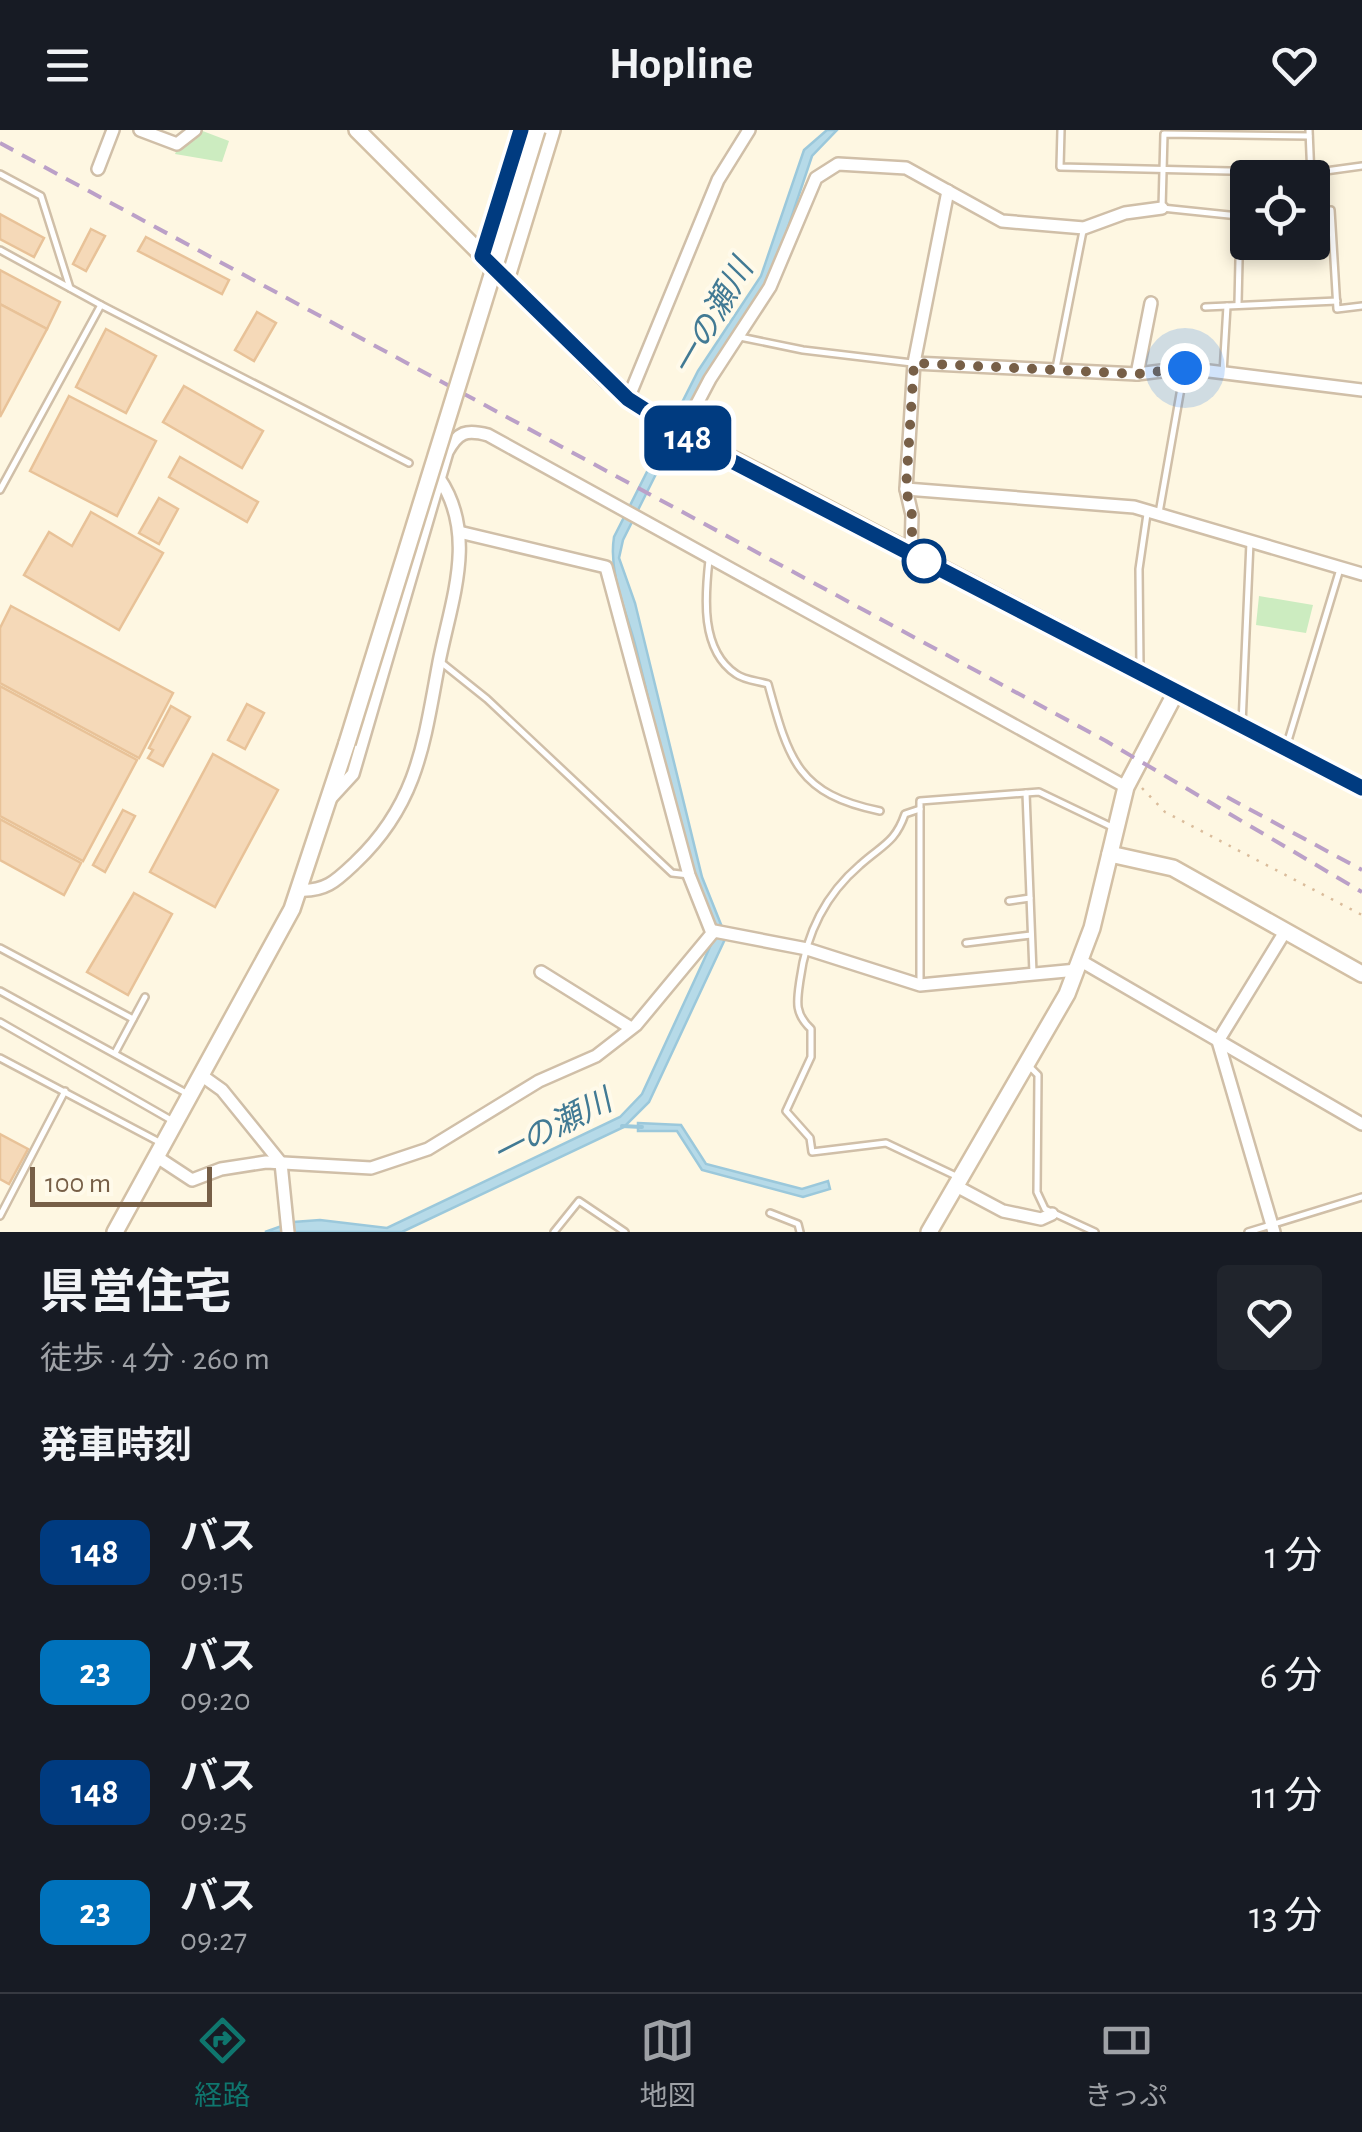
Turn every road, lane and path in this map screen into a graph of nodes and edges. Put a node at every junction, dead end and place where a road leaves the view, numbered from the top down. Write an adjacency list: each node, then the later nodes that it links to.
1 (114, 130): 13 (street)
2 (140, 130): 3 (street)
3 (195, 130)
4 (357, 130): 24 (main road)
5 (521, 130): 24 (main road)
6 (537, 130): 63 (main road, bridge)
7 (552, 130): 26 (main road)
8 (750, 130): 42 (street)
9 (1061, 130): 14 (lane)
10 (1309, 133): 11 (lane); 14 (lane)
11 (1310, 160)
12 (1362, 166): 16 (lane)
13 (98, 170)
14 (1163, 170): 15 (lane); 19 (lane)
15 (1230, 172)
16 (1330, 172)
17 (0, 174): 27 (lane)
18 (948, 191): 22 (street); 35 (street); 36 (street)
19 (1162, 208): 21 (lane); 22 (street)
20 (1330, 210): 28 (lane)
21 (1230, 215)
22 (1084, 228): 38 (lane)
23 (0, 250): 27 (lane)
24 (482, 256): 26 (main road)
25 (1241, 260): 30 (lane)
26 (506, 280): 42 (main road)
27 (70, 288): 31 (lane)
28 (1337, 301): 30 (lane); 33 (lane)
29 (1151, 303): 39 (street)
30 (1238, 305): 32 (lane)
31 (101, 306): 44 (lane); 47 (lane)
32 (1227, 306): 34 (lane); 40 (lane)
33 (1362, 306)
34 (1205, 307)
35 (737, 336): 36 (lane); 43 (street)
36 (914, 363): 38 (street); 46 (street)
37 (1185, 368): 39 (street); 40 (street); 48 (lane)
38 (1056, 371): 39 (street)
39 (1137, 374)
40 (1222, 374): 41 (street)
41 (1362, 390)
42 (628, 399): 43 (main road)
43 (681, 434): 51 (main road)
44 (409, 464)
45 (439, 478): 49 (street); 52 (street); 63 (street)
46 (906, 489): 48 (street); 51 (street)
47 (0, 490)
48 (1153, 512): 50 (street); 56 (lane)
49 (460, 532): 55 (street); 68 (street)
50 (1250, 542): 53 (street); 58 (lane)
51 (912, 554): 56 (main road)
52 (709, 557): 60 (street); 65 (lane)
53 (1340, 570): 54 (street); 59 (lane)
54 (1362, 574)
55 (439, 661): 68 (lane); 69 (street)
56 (1140, 673): 57 (main road)
57 (1176, 692): 58 (main road); 60 (main road)
58 (1242, 725): 59 (main road)
59 (1286, 748): 61 (main road)
60 (1128, 782): 66 (main road); 72 (path)
61 (1362, 788)
62 (1026, 793): 64 (lane); 66 (lane); 70 (lane)
63 (328, 802): 69 (main road)
64 (920, 809): 78 (lane); 83 (lane)
65 (880, 811)
66 (1116, 828): 67 (main road)
67 (1110, 854): 73 (main road); 79 (main road)
68 (689, 875): 74 (street)
69 (298, 890): 93 (main road)
70 (1030, 898): 71 (lane); 75 (lane)
71 (1009, 901)
72 (1362, 915)
73 (1286, 930): 82 (main road); 89 (street)
74 (712, 933): 78 (street); 88 (street)
75 (1031, 935): 76 (lane); 81 (lane)
76 (966, 943)
77 (0, 948): 86 (lane)
78 (804, 948): 83 (street); 100 (lane)
79 (1080, 966): 81 (street); 89 (street); 92 (main road)
80 (541, 972): 88 (street)
81 (1033, 973): 83 (street)
82 (1362, 974)
83 (920, 985)
84 (0, 991): 90 (lane)
85 (145, 998): 86 (lane)
86 (134, 1019): 90 (lane)
87 (0, 1022): 96 (lane)
88 (632, 1028): 99 (street)
89 (1218, 1041): 97 (street); 106 (street)
90 (116, 1053): 95 (lane)
91 (0, 1058): 94 (lane)
92 (1028, 1065): 100 (main road); 103 (lane)
93 (201, 1075): 95 (main road); 99 (street)
94 (65, 1091): 98 (lane); 104 (lane)
95 (190, 1096): 96 (main road)
96 (175, 1122): 98 (main road)
97 (1362, 1124)
98 (160, 1150): 99 (street); 108 (main road)
99 (281, 1163): 105 (street)
100 (958, 1182): 103 (street); 107 (main road)
101 (1362, 1196): 106 (lane)
102 (770, 1214): 111 (lane)
103 (1052, 1214): 112 (lane)
104 (0, 1216)
105 (288, 1227)
106 (1273, 1229): 113 (lane)
107 (930, 1231)
108 (115, 1232)
109 (554, 1232): 110 (lane)
110 (624, 1232)
111 (800, 1232)
112 (1095, 1232)
113 (1248, 1232)

